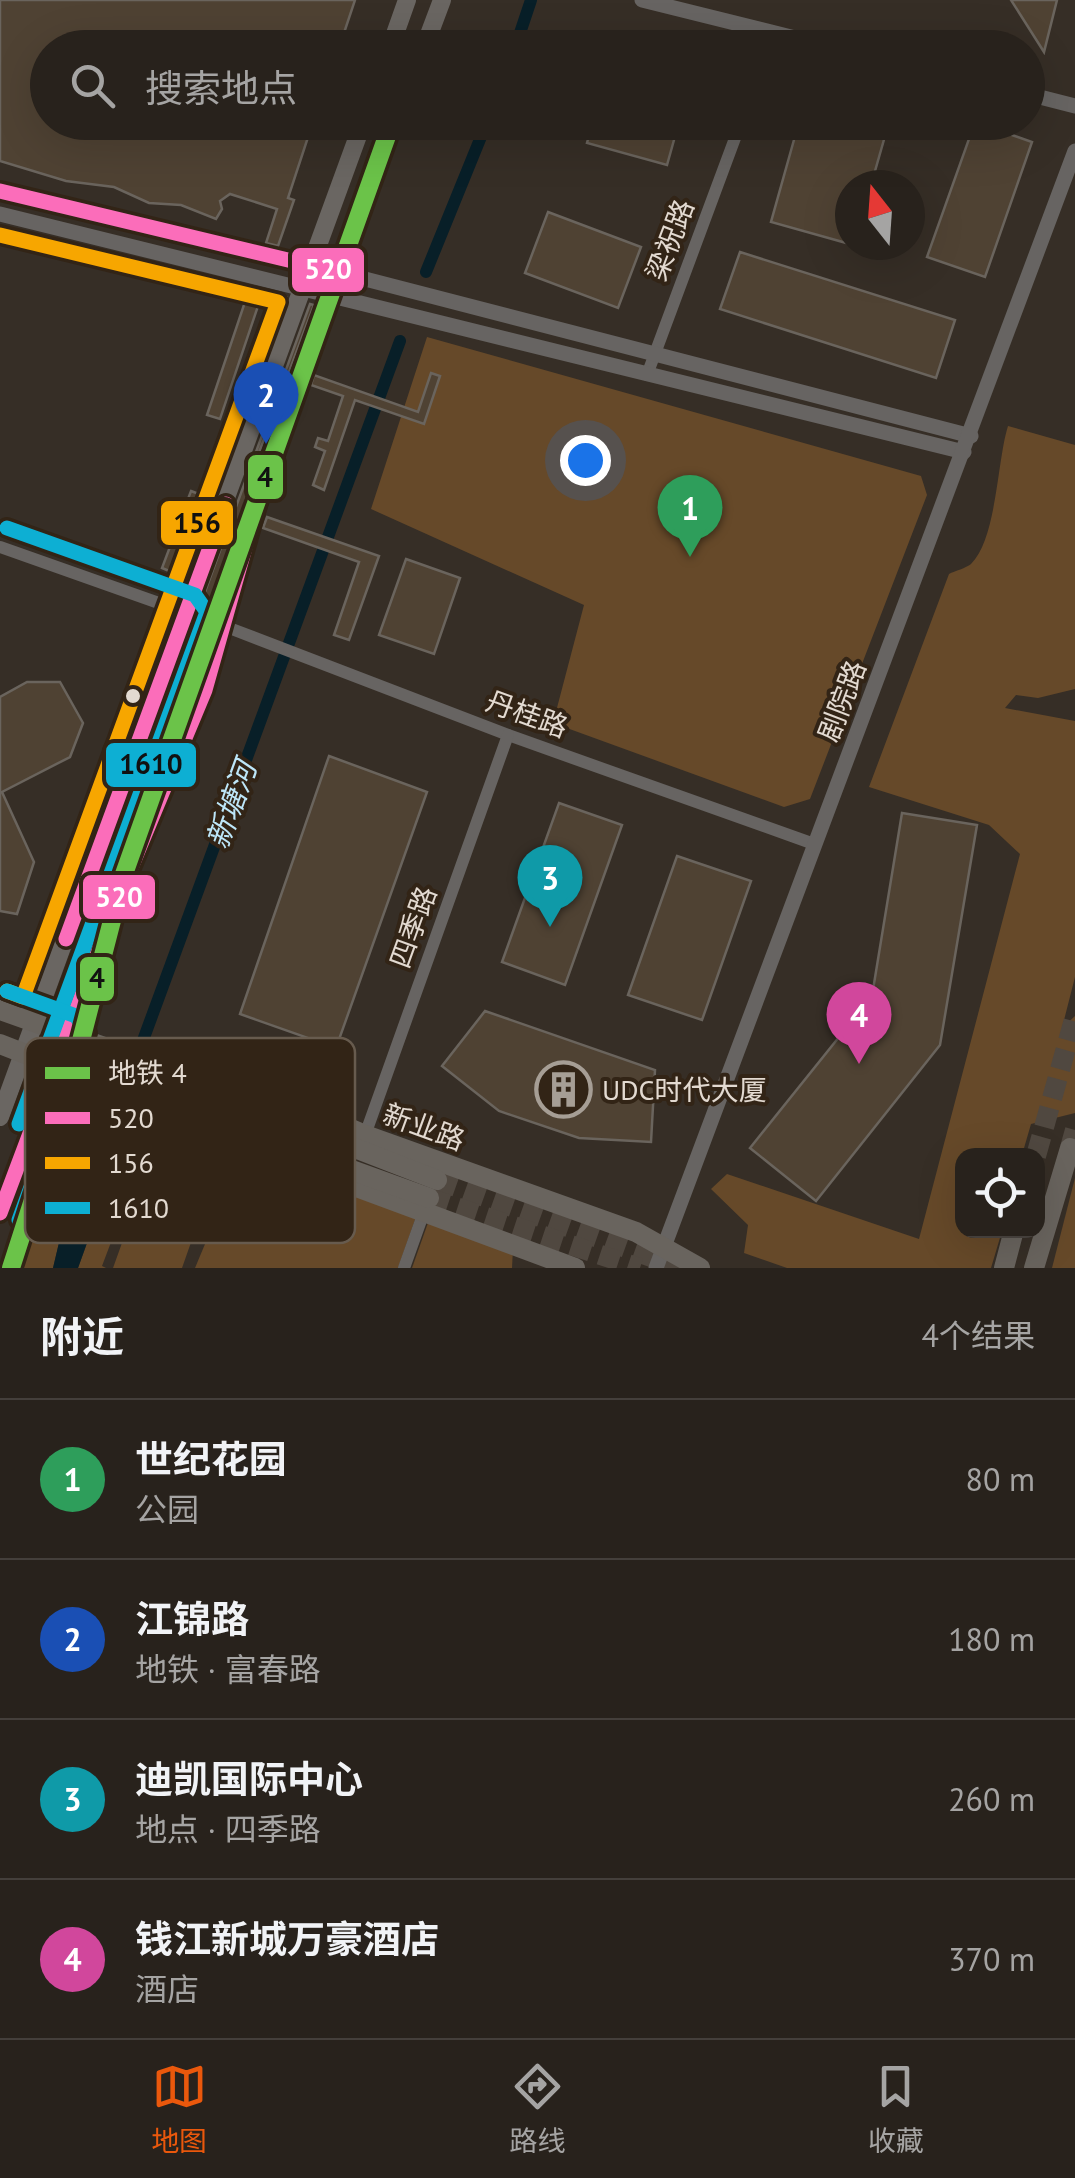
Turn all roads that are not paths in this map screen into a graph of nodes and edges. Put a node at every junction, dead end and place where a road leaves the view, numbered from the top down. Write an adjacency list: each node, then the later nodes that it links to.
1 (408, 0): 4 (main road)
2 (442, 0): 5 (main road)
3 (642, 0): 6 (street)
4 (397, 30)
5 (431, 30)
6 (740, 30)
7 (1045, 98): 8 (street)
8 (1075, 106)
9 (356, 140): 15 (main road)
10 (388, 140): 16 (main road)
11 (734, 140): 19 (street, 梁祝路)
12 (1075, 151): 21 (street, 剧院路)
13 (0, 190): 15 (street)
14 (0, 214): 17 (street)
15 (311, 265): 16 (street); 17 (main road)
16 (338, 272): 18 (main road); 19 (street)
17 (305, 288): 18 (street); 24 (main road)
18 (332, 294): 20 (street); 25 (main road)
19 (654, 353): 20 (street, 梁祝路); 21 (street)
20 (646, 375): 22 (street)
21 (970, 436): 22 (street, 剧院路)
22 (964, 452): 27 (street, 剧院路)
23 (0, 546): 24 (street)
24 (187, 614): 29 (main road)
25 (224, 626): 26 (street, 丹桂路); 30 (main road)
26 (508, 735): 27 (street, 丹桂路); 38 (street, 四季路)
27 (814, 844): 46 (street, 剧院路)
28 (0, 1010): 29 (main road)
29 (35, 1023): 30 (main road, 新业路); 31 (main road)
30 (67, 1034): 32 (main road); 33 (main road, 新业路)
31 (30, 1038)
32 (66, 1038)
33 (79, 1038)
34 (0, 1044): 35 (main road)
35 (24, 1053): 36 (main road)
36 (0, 1117)
37 (355, 1130): 38 (main road, 新业路)
38 (366, 1135): 46 (main road, 新业路)
39 (25, 1146): 44 (main road)
40 (1070, 1148): 51 (main road)
41 (355, 1157): 43 (main road)
42 (355, 1175): 43 (main road)
43 (430, 1197): 47 (street); 48 (main road)
44 (0, 1212)
45 (1012, 1238): 50 (main road)
46 (660, 1259): 49 (main road, 新业路)
47 (404, 1268)
48 (575, 1268)
49 (700, 1268)
50 (1004, 1268)
51 (1034, 1268)

